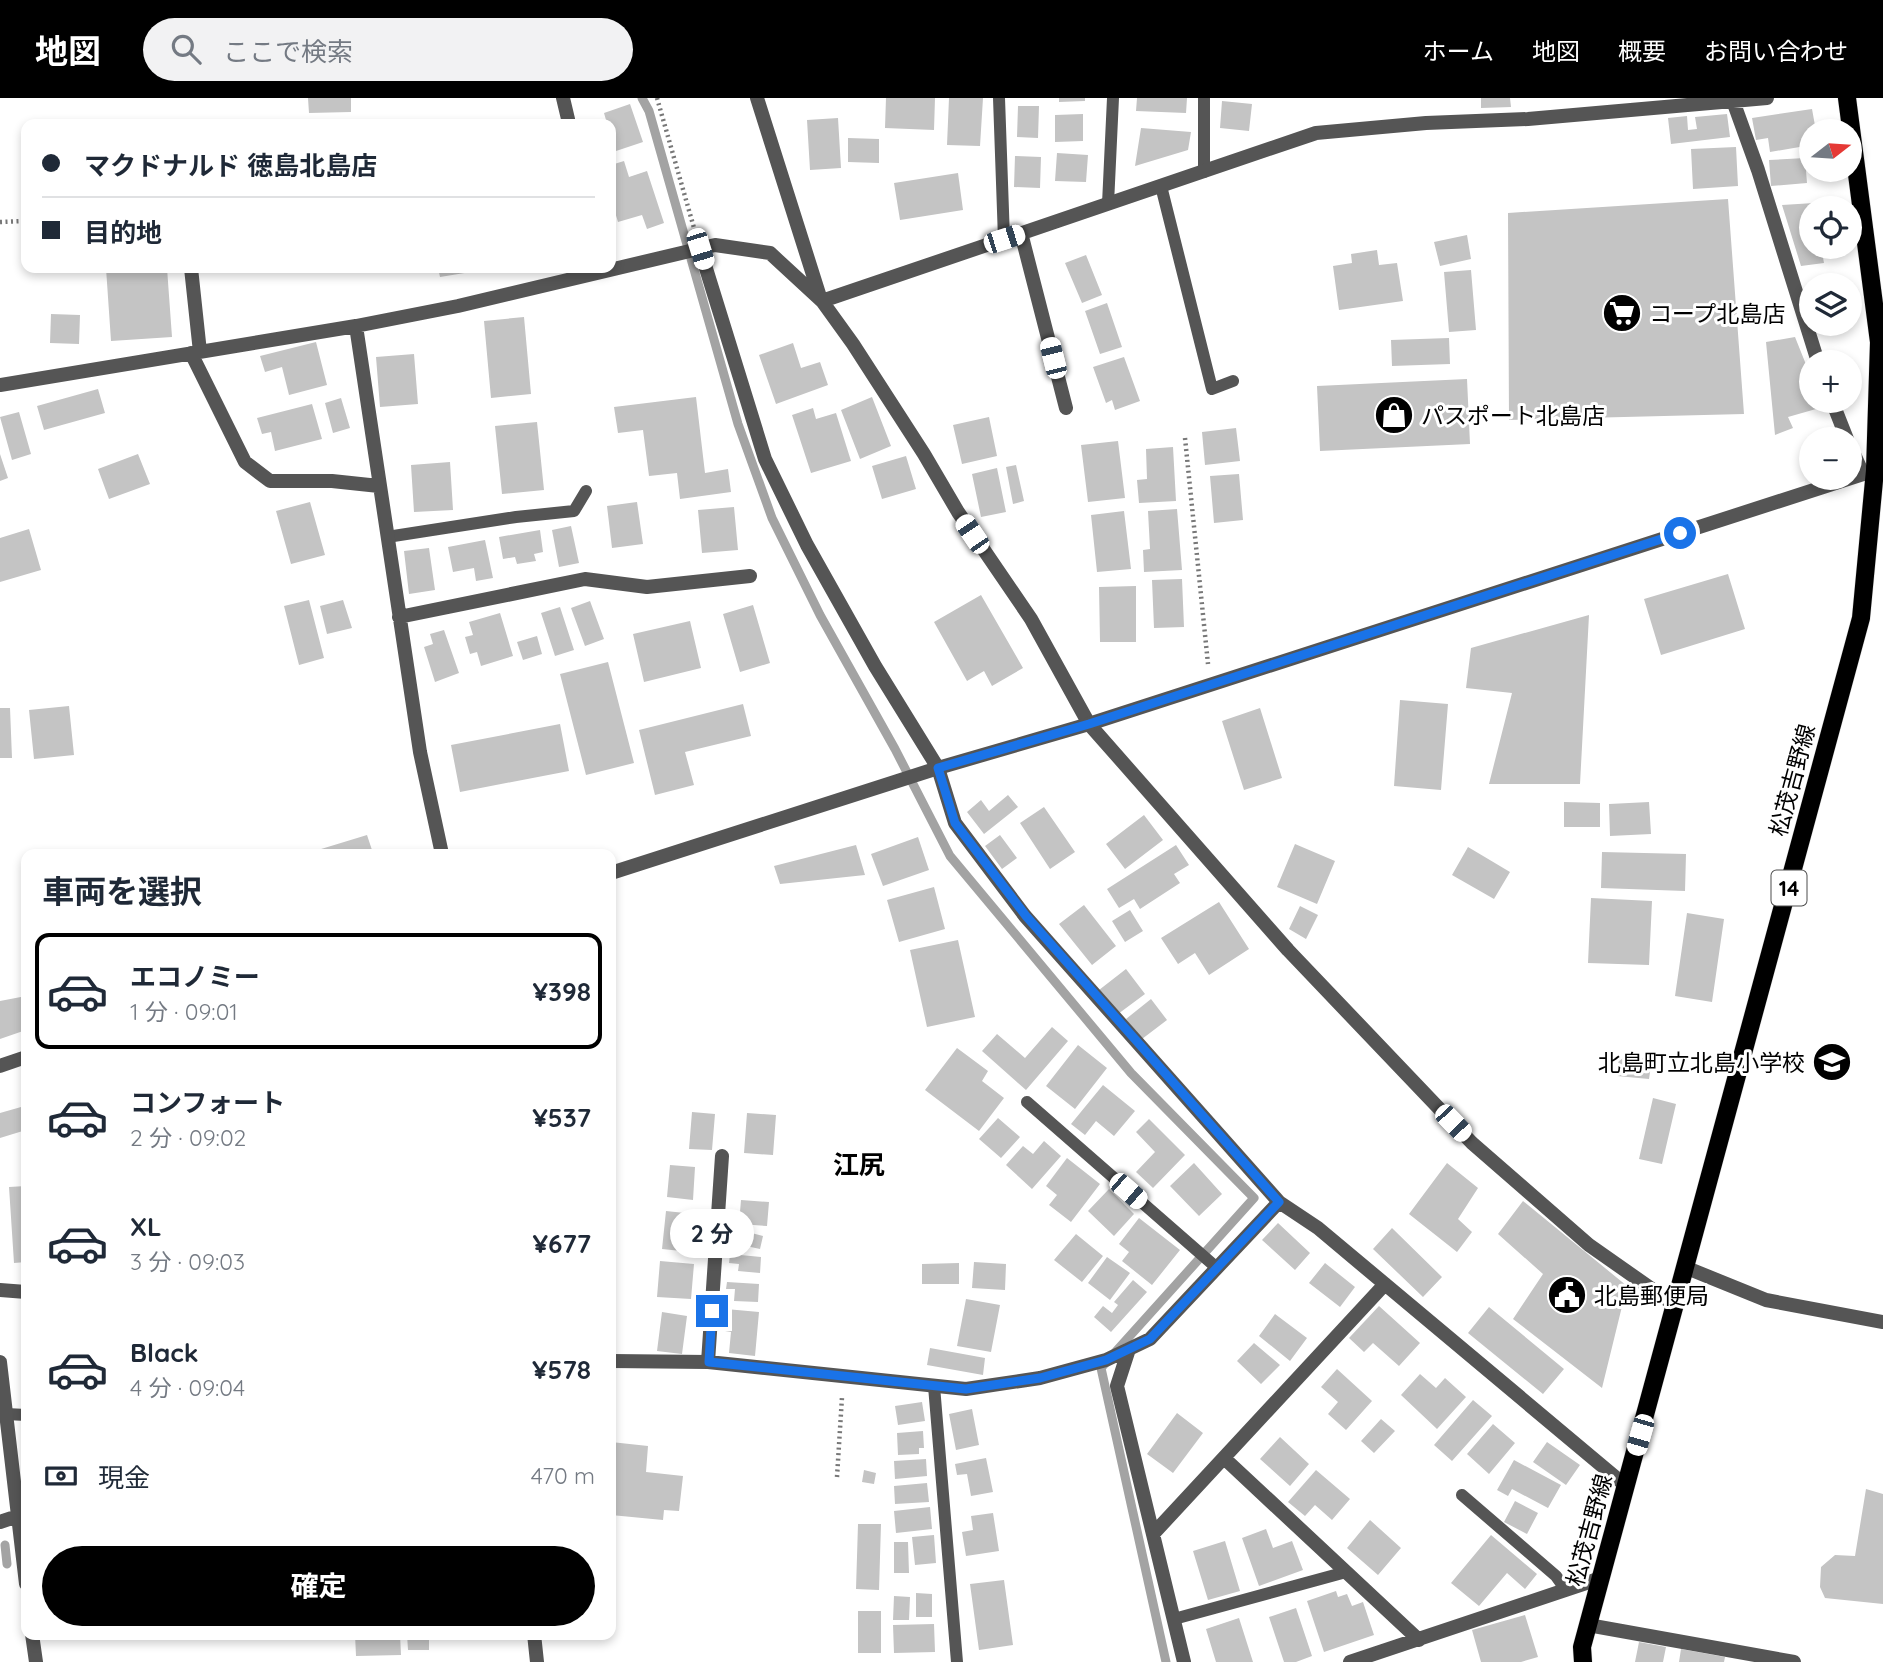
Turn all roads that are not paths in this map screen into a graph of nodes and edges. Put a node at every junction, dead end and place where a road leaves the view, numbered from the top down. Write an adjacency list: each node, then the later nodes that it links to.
1 (563, 98): 9 (street)
2 (757, 98): 19 (street)
3 (999, 98): 14 (lane)
4 (1113, 98): 12 (lane)
5 (1204, 98): 10 (lane)
6 (1767, 98): 8 (street)
7 (1847, 98): 27 (main road, 松茂吉野線 / 14)
8 (1732, 100): 10 (street); 21 (street)
9 (568, 119)
10 (1204, 172): 11 (street)
11 (1161, 187): 12 (street); 23 (lane)
12 (1108, 204): 13 (street)
13 (1021, 233): 14 (street); 25 (street)
14 (1004, 239): 19 (street)
15 (700, 249): 16 (street); 19 (street); 34 (street)
16 (616, 267)
17 (191, 273): 22 (street)
18 (591, 273): 20 (street)
19 (822, 301): 33 (street)
20 (356, 326): 22 (street); 28 (street)
21 (1814, 350)
22 (196, 353): 24 (street); 28 (street)
23 (1233, 380)
24 (0, 385)
25 (1066, 408)
26 (1862, 458): 27 (street)
27 (1874, 471): 33 (street); 43 (main road, 松茂吉野線 / 14)
28 (379, 485): 30 (street)
29 (586, 491): 30 (lane)
30 (387, 537): 32 (street)
31 (750, 576): 32 (street)
32 (399, 617): 35 (street)
33 (1089, 724): 34 (street); 47 (street)
34 (938, 768): 36 (street); 41 (street)
35 (441, 849)
36 (616, 871)
37 (21, 1060): 38 (street)
38 (0, 1066)
39 (1027, 1102): 42 (lane)
40 (722, 1156): 52 (street)
41 (1279, 1202): 42 (street); 44 (street)
42 (1217, 1268): 49 (street)
43 (1687, 1268): 47 (main road, 松茂吉野線 / 14); 48 (street)
44 (1385, 1284): 56 (street); 57 (street)
45 (0, 1290): 46 (street)
46 (21, 1292)
47 (1676, 1306): 57 (main road, 松茂吉野線 / 14)
48 (1883, 1322)
49 (1129, 1349): 53 (street); 62 (street)
50 (0, 1362): 54 (street)
51 (616, 1362): 52 (street)
52 (709, 1362): 53 (street)
53 (934, 1386): 74 (lane)
54 (3, 1411): 55 (lane); 59 (street)
55 (21, 1414)
56 (1224, 1458): 62 (street); 64 (street)
57 (1626, 1486): 65 (main road, 松茂吉野線 / 14)
58 (1462, 1496): 66 (lane)
59 (21, 1497): 60 (street)
60 (18, 1516): 61 (street); 63 (street)
61 (0, 1522)
62 (1154, 1533): 67 (street)
63 (21, 1542)
64 (1346, 1572): 67 (lane); 71 (street)
65 (1601, 1578): 66 (street); 68 (main road, 松茂吉野線 / 14)
66 (1566, 1590): 71 (street)
67 (1174, 1619): 75 (street)
68 (1588, 1625): 77 (main road, 松茂吉野線 / 14); 78 (street)
69 (33, 1640): 72 (street)
70 (535, 1640): 73 (street)
71 (1419, 1640): 76 (street)
72 (36, 1662)
73 (537, 1662)
74 (957, 1662)
75 (1184, 1662)
76 (1350, 1662)
77 (1583, 1662)
78 (1794, 1662)

